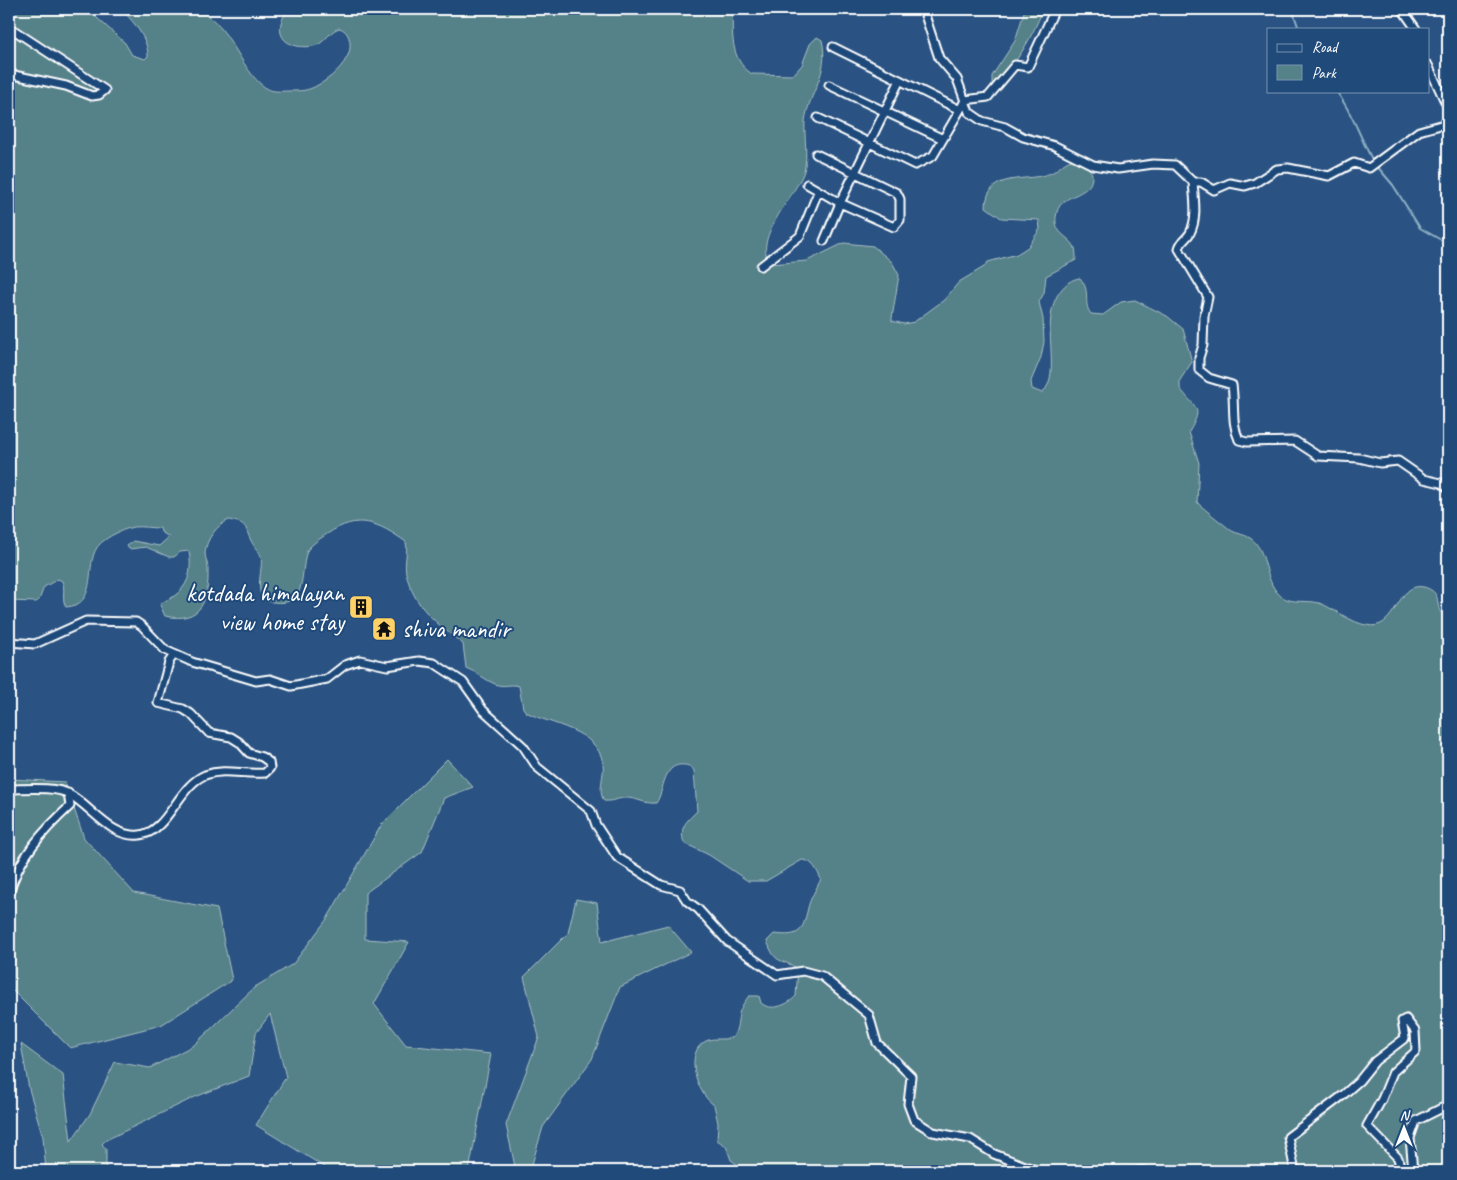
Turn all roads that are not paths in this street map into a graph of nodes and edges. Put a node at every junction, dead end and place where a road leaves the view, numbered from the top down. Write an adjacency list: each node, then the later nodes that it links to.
1 (922, 9): 11 (street)
2 (1055, 9): 11 (street)
3 (1402, 9): 5 (street)
4 (9, 27): 8 (street)
5 (1415, 28)
6 (833, 47): 9 (street)
7 (1430, 69): 12 (street)
8 (9, 74)
9 (900, 80): 13 (street); 14 (street)
10 (829, 85): 13 (street)
11 (964, 100): 14 (street); 21 (street)
12 (1448, 108)
13 (885, 110): 17 (street); 18 (street)
14 (960, 110): 17 (street)
15 (818, 118): 18 (street)
16 (1448, 123): 21 (street)
17 (943, 139): 18 (street)
18 (869, 144): 20 (street)
19 (816, 154): 20 (street)
20 (855, 173): 24 (street); 24 (street)
21 (1192, 182): 27 (street)
22 (807, 184): 23 (street)
23 (818, 192): 24 (street); 26 (street)
24 (840, 203): 25 (street)
25 (824, 240)
26 (760, 266)
27 (1448, 488)
28 (9, 642): 29 (street)
29 (181, 656): 31 (street); 34 (street)
30 (9, 789): 31 (street)
31 (68, 793): 32 (street)
32 (9, 894)
33 (1448, 1105): 39 (street)
34 (1038, 1171)
35 (1138, 1171): 36 (street)
36 (1144, 1171)
37 (1295, 1171): 38 (street)
38 (1401, 1171)
39 (1413, 1171)

